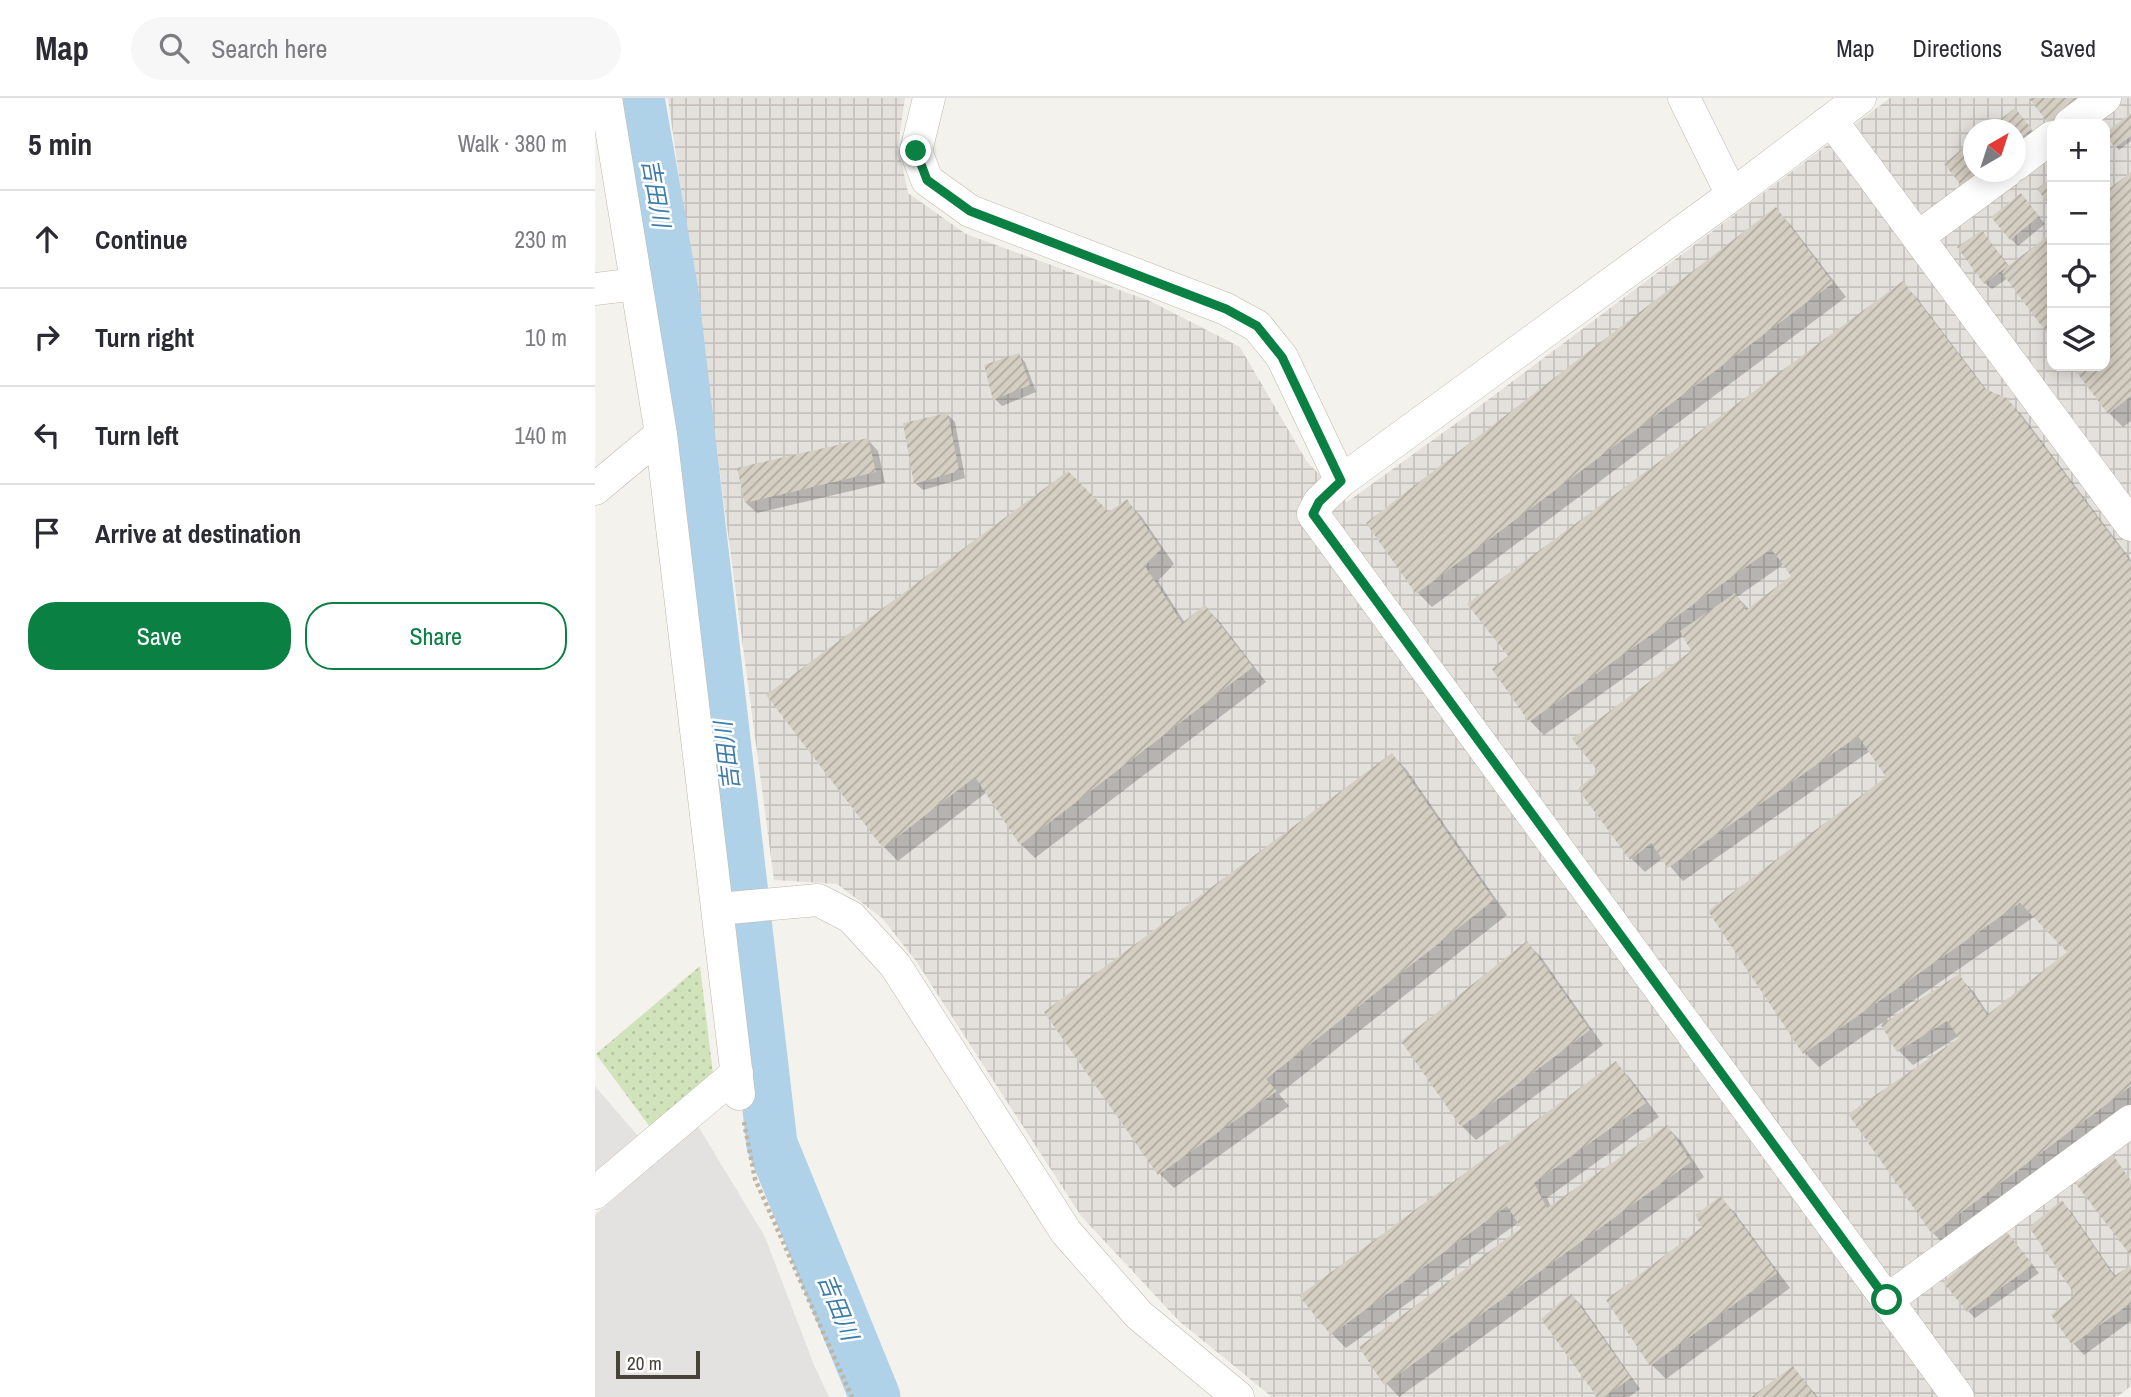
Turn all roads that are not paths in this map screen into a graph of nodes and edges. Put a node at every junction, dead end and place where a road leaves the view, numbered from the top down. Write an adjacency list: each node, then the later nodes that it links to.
1 (606, 98): 13 (street)
2 (929, 98): 16 (street)
3 (1683, 98): 11 (street)
4 (1860, 98): 7 (street)
5 (2105, 98): 6 (street)
6 (2077, 119)
7 (1832, 120): 11 (street); 12 (street)
8 (2047, 141): 9 (street)
9 (2026, 157)
10 (1992, 182): 12 (street)
11 (1732, 195): 16 (street)
12 (1918, 237): 18 (street)
13 (636, 284): 14 (street); 15 (street)
14 (595, 289)
15 (661, 434): 17 (street); 19 (street)
16 (1341, 481): 22 (street)
17 (595, 489)
18 (2125, 508)
19 (718, 909): 21 (street); 23 (street)
20 (2131, 1121): 22 (street)
21 (595, 1193)
22 (1887, 1300): 24 (street)
23 (1238, 1397)
24 (1958, 1397)

